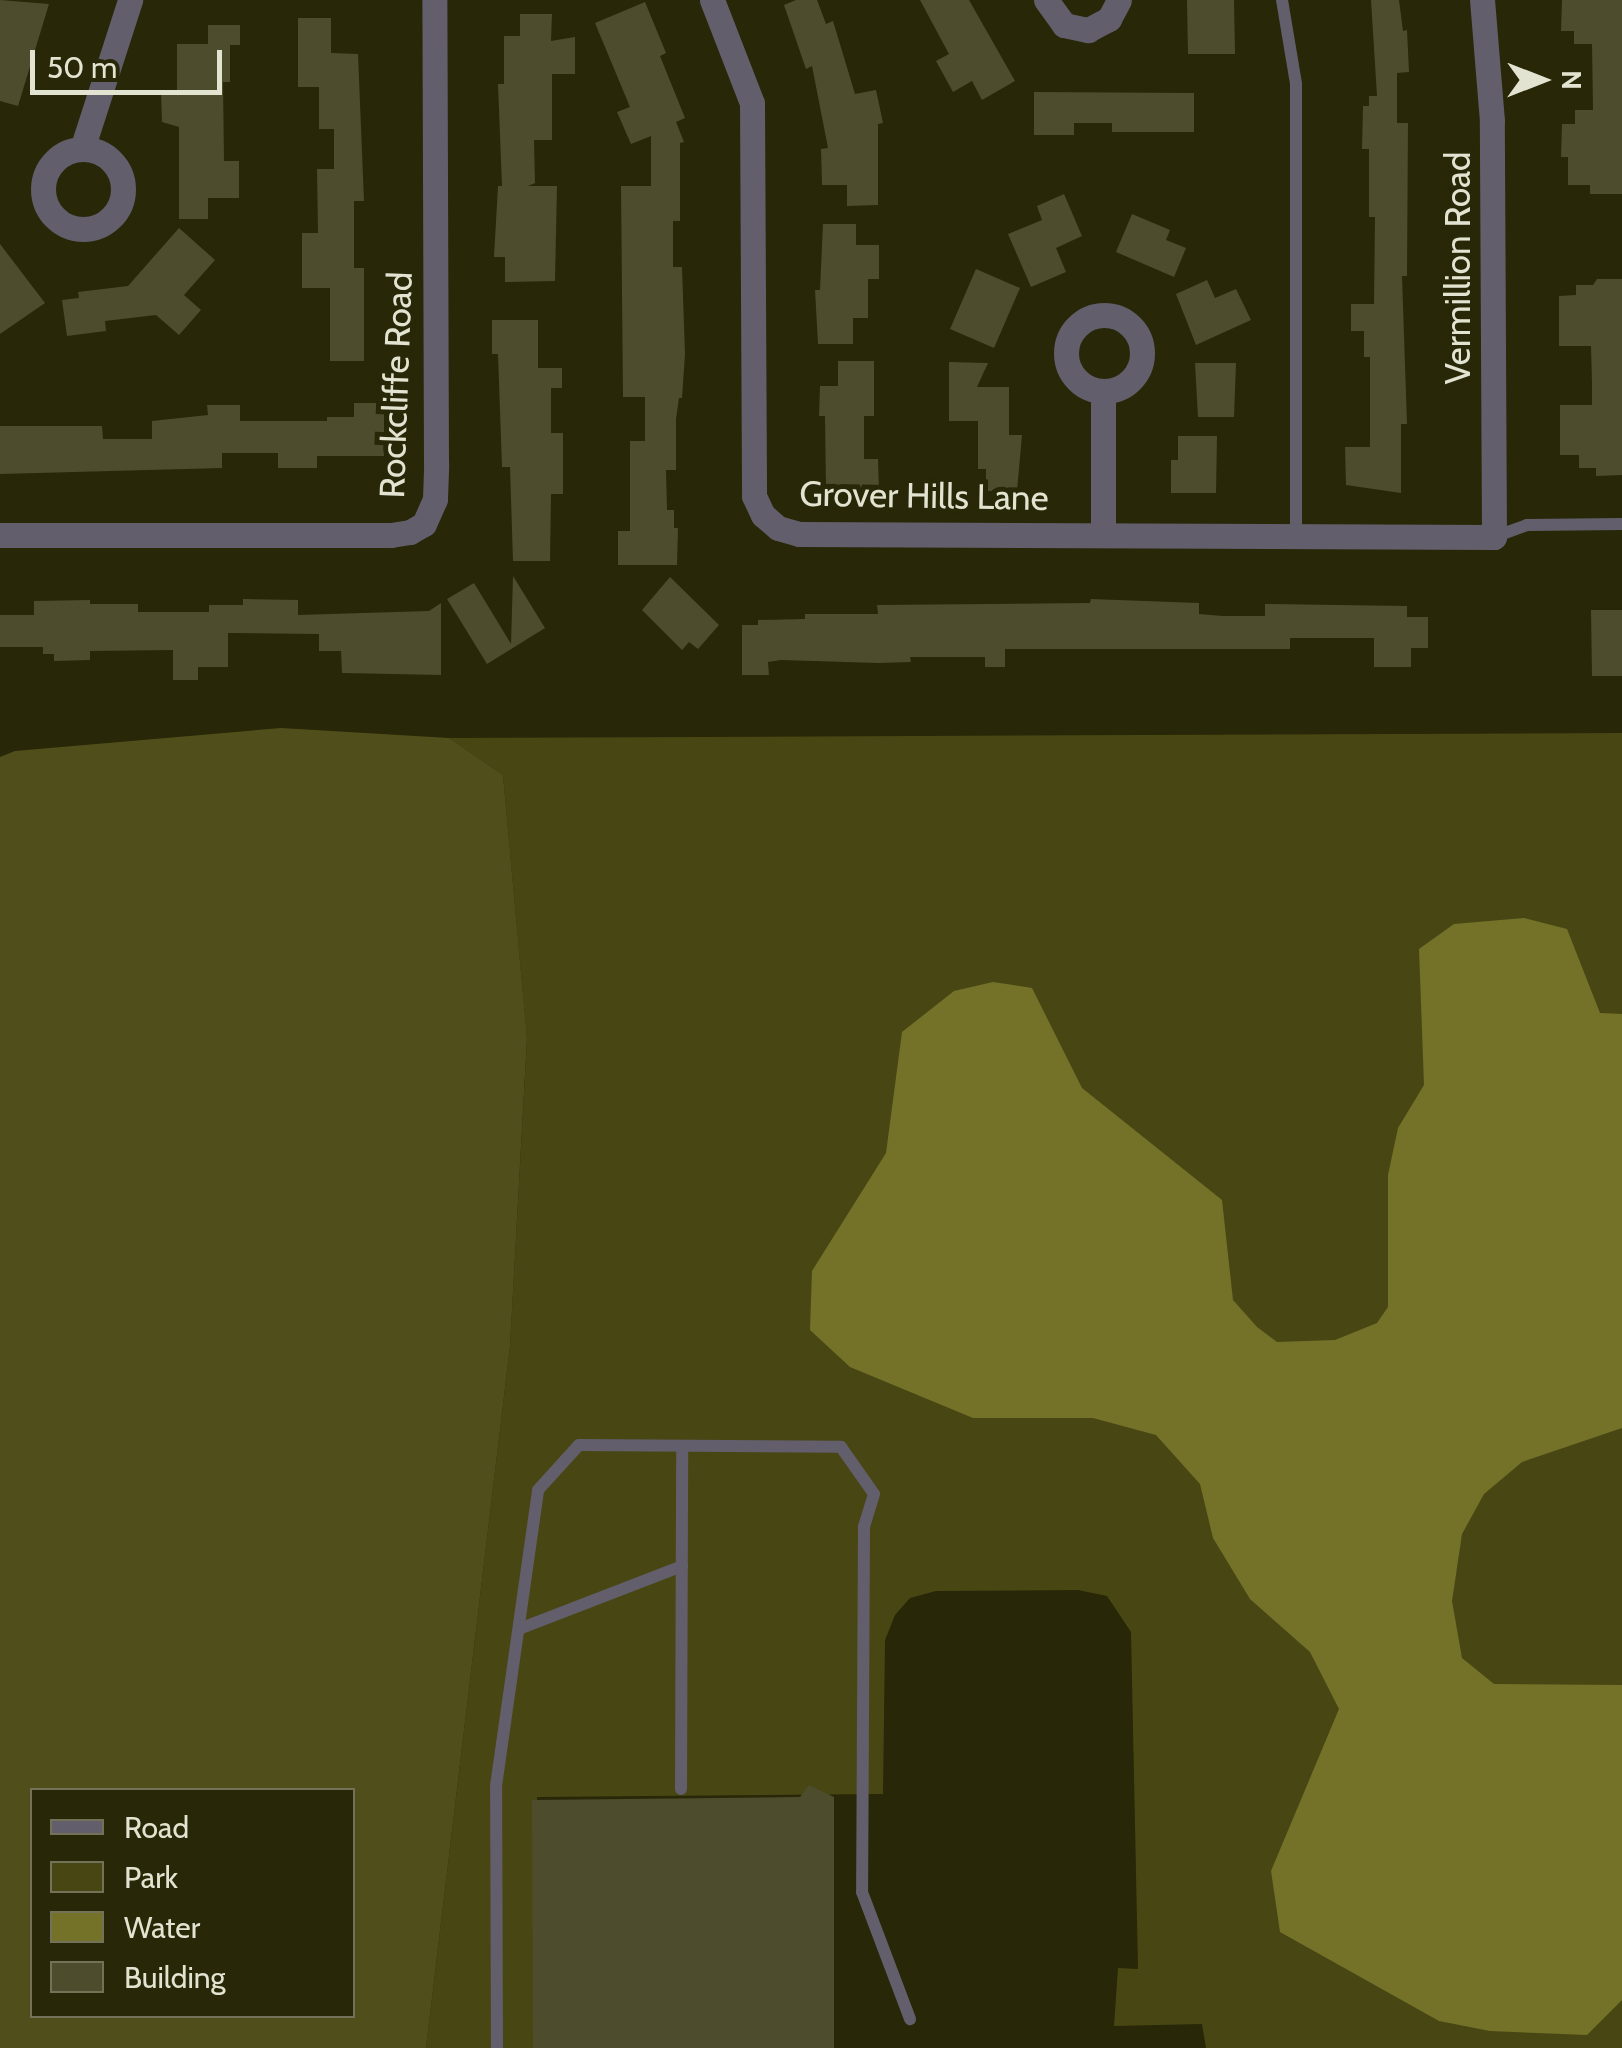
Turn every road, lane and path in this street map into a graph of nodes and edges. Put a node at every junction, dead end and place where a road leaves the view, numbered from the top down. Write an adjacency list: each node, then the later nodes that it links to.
1 (130, 0): 8 (street)
2 (434, 0): 12 (street, Rockcliffe Road)
3 (712, 0): 11 (street, Grover Hills Lane)
4 (1046, 0): 5 (street)
5 (1119, 0)
6 (1282, 0): 13 (lane)
7 (1482, 0): 14 (street, Vermillion Road)
8 (82, 148)
9 (1104, 392): 11 (street)
10 (1622, 524): 14 (lane)
11 (1104, 533): 13 (street, Grover Hills Lane)
12 (0, 534)
13 (1296, 534): 14 (street, Grover Hills Lane)
14 (1494, 537)
15 (682, 1446): 16 (lane); 17 (lane); 19 (lane)
16 (682, 1566): 17 (lane); 18 (lane)
17 (519, 1630): 20 (lane)
18 (681, 1790)
19 (910, 2018)
20 (497, 2048)

